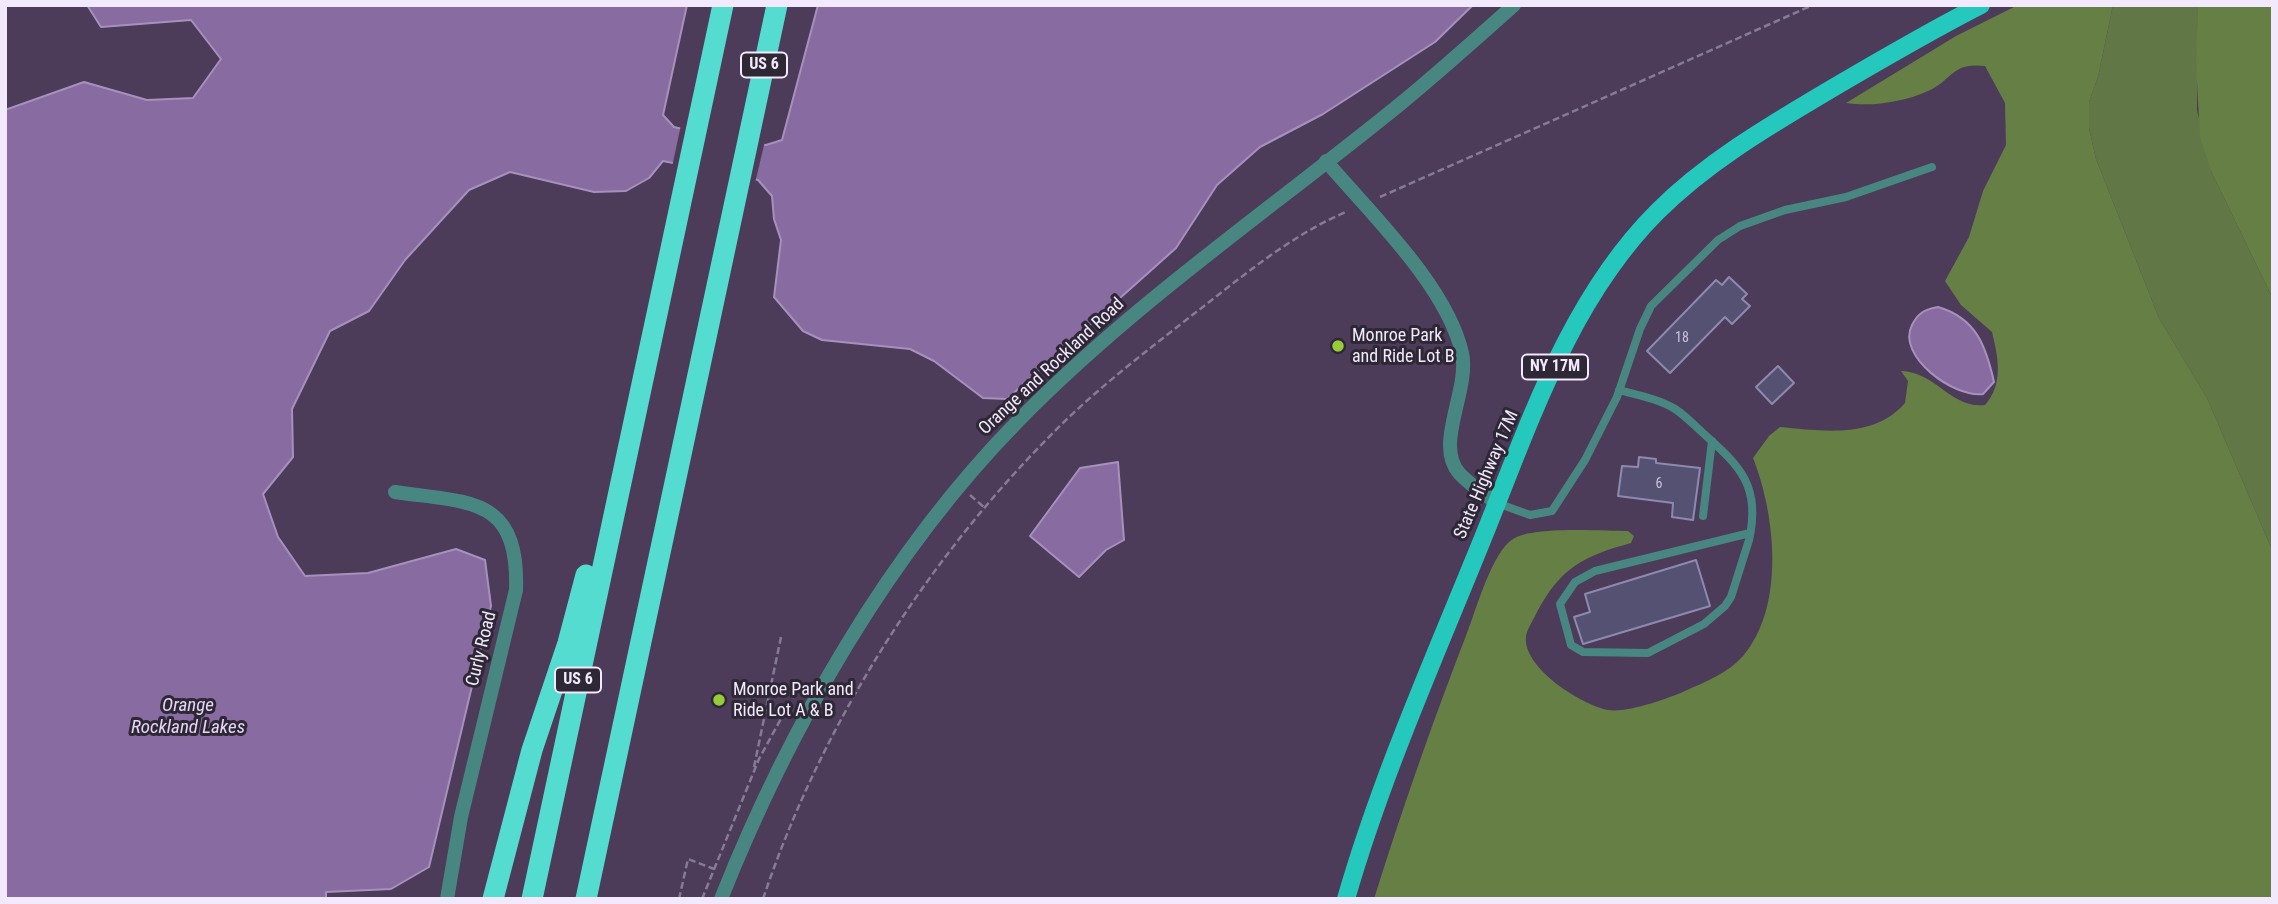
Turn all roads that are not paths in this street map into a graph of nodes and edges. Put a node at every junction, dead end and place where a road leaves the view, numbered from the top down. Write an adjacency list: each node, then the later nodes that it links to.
1 (723, 5): 9 (highway, US 6)
2 (777, 5): 14 (highway, US 6)
3 (1514, 5): 5 (street, Orange and Rockland Road)
4 (1981, 5): 11 (main road, State Highway 17M / NY 17M)
5 (1326, 162): 11 (street); 20 (street, Orange and Rockland Road)
6 (1932, 167): 7 (lane)
7 (1619, 390): 8 (lane); 11 (lane)
8 (1712, 441): 12 (lane); 13 (lane)
9 (625, 461): 16 (highway); 17 (highway, US 6)
10 (395, 492): 15 (street, Curly Road)
11 (1497, 503): 21 (main road, State Highway 17M / NY 17M)
12 (1703, 516)
13 (1750, 533): 13 (lane)
14 (610, 782): 18 (highway, US 6); 19 (highway)
15 (447, 899)
16 (493, 899)
17 (532, 899)
18 (586, 899)
19 (599, 899)
20 (721, 899)
21 (1346, 899)

